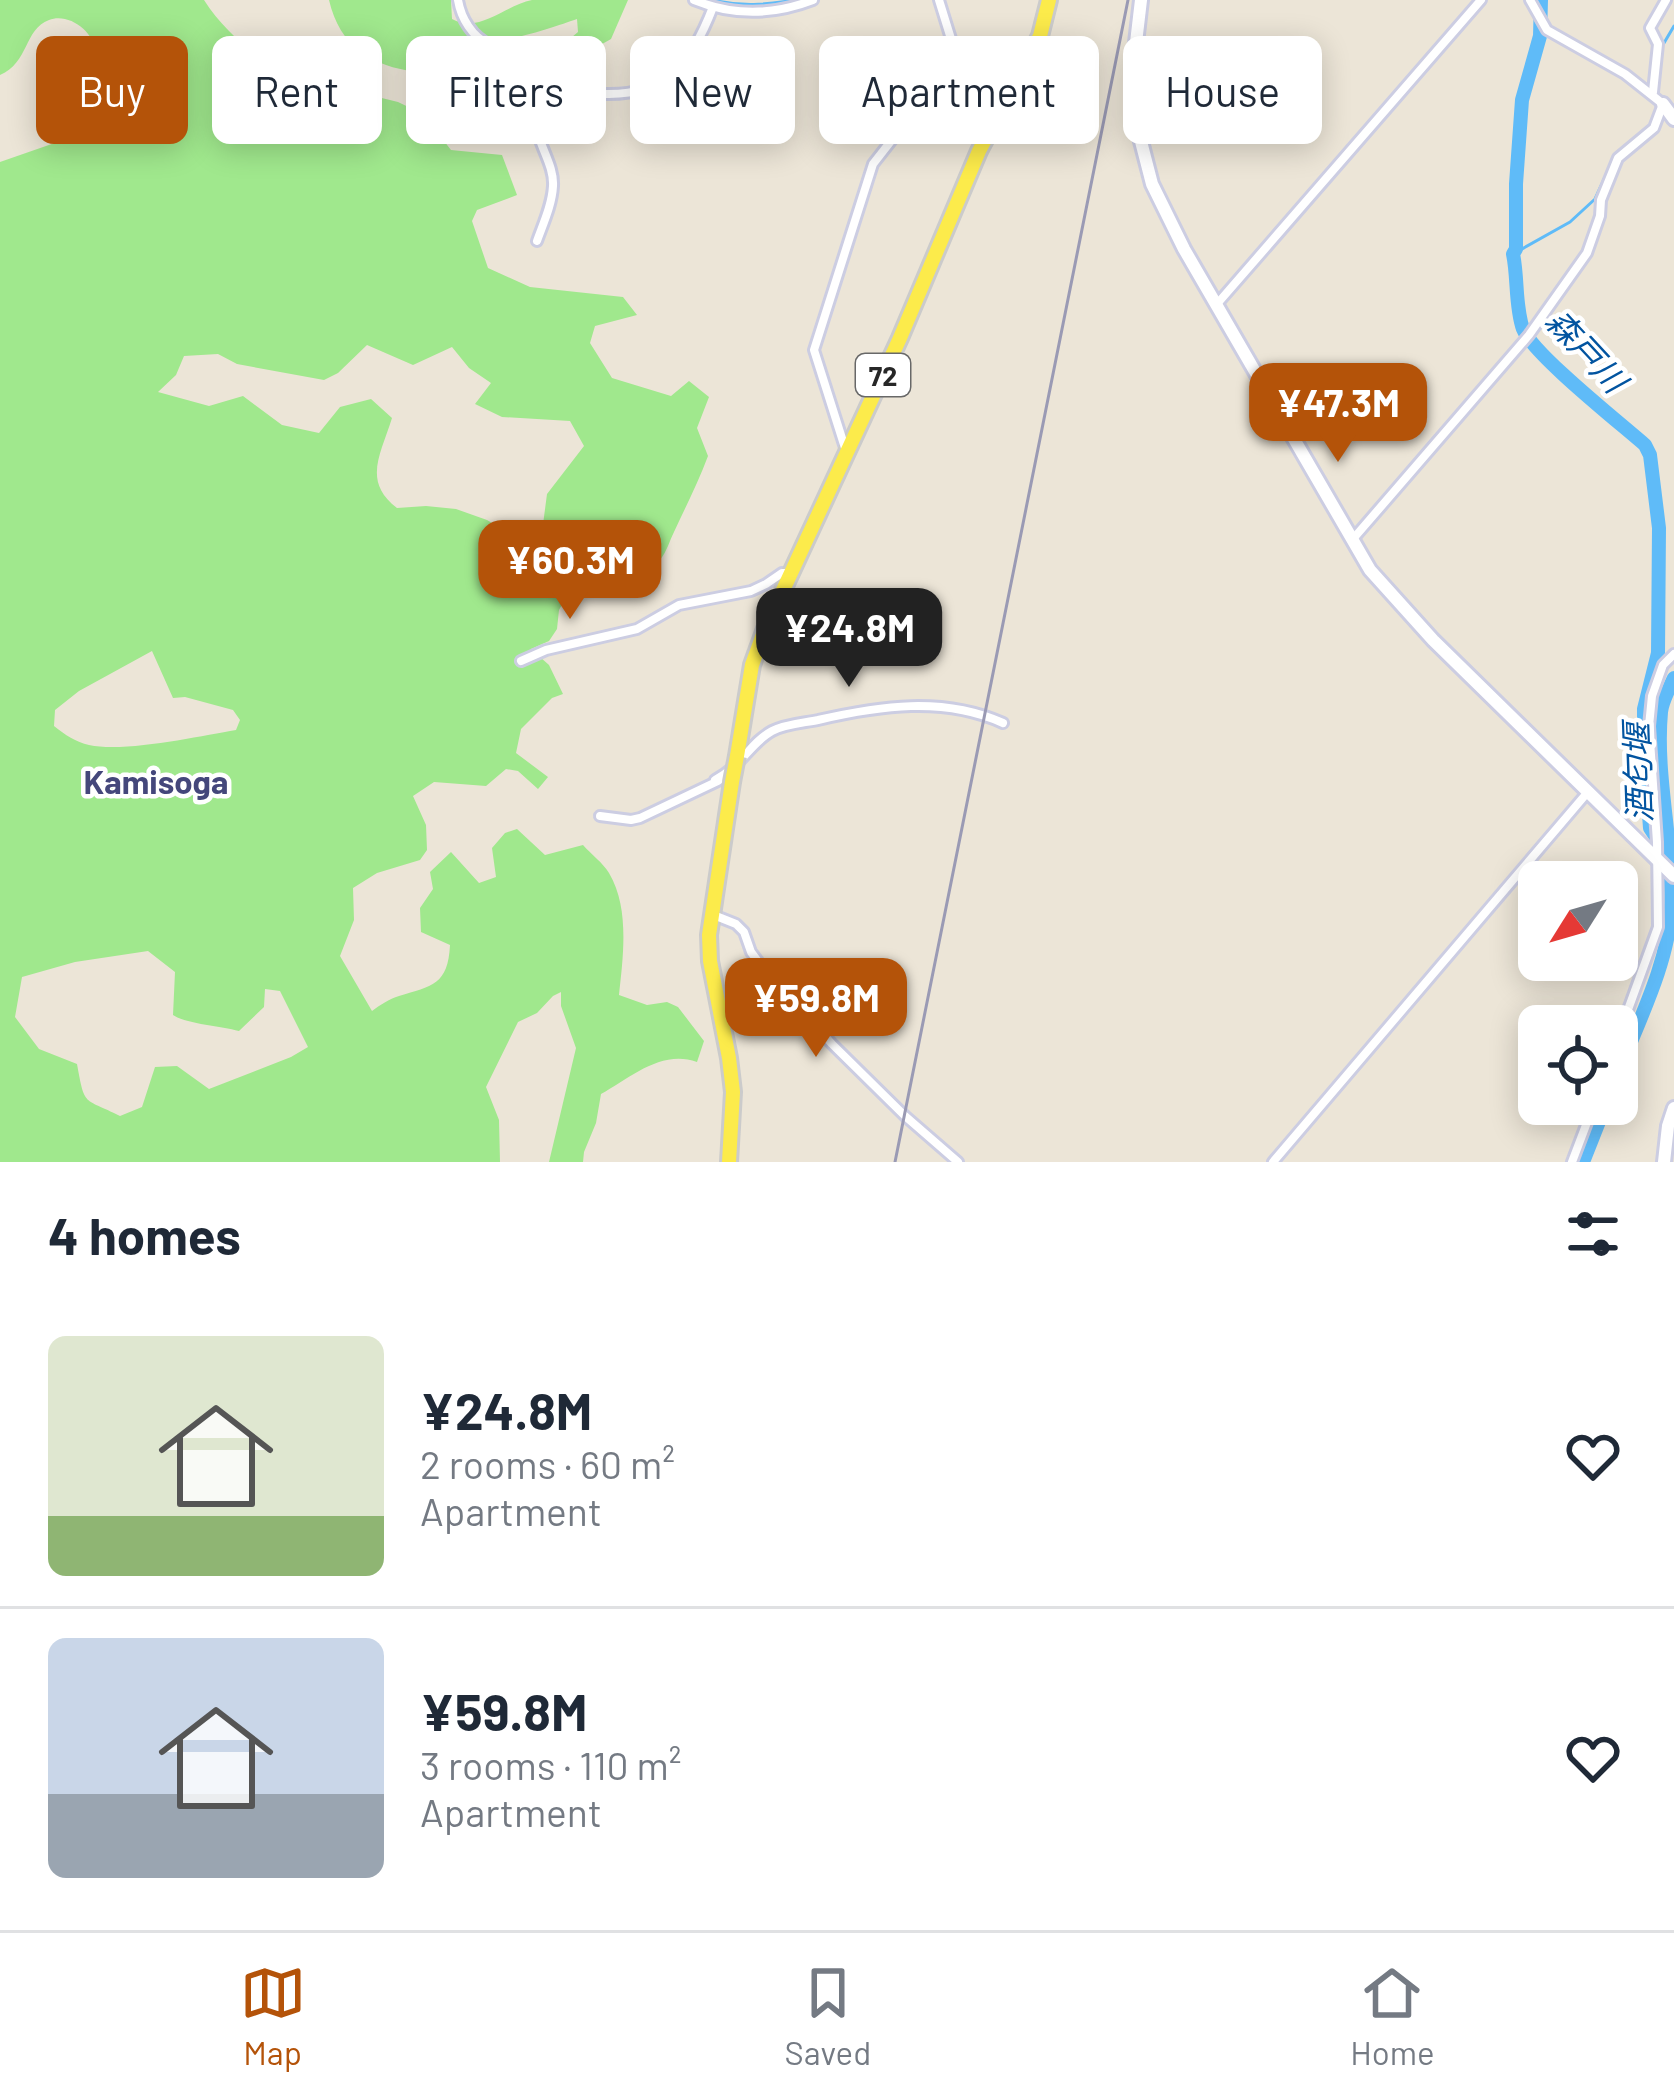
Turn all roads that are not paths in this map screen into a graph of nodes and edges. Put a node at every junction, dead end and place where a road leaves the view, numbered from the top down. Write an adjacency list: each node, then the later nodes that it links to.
1 (458, 0): 11 (street)
2 (694, 0): 10 (street)
3 (813, 0): 10 (street)
4 (938, 0): 18 (street)
5 (1049, 0): 18 (main road, 72)
6 (1141, 0): 17 (street)
7 (1481, 0): 17 (street)
8 (1530, 0): 13 (street)
9 (1666, 0): 13 (street)
10 (713, 7): 12 (street)
11 (478, 36)
12 (606, 92)
13 (1658, 99): 14 (street); 19 (street)
14 (1674, 118)
15 (542, 144): 16 (street)
16 (537, 241)
17 (1216, 304): 19 (street)
18 (847, 452): 20 (main road, 72)
19 (1352, 539): 28 (street)
20 (791, 573): 22 (street); 24 (main road, 72)
21 (1674, 654): 30 (street)
22 (521, 661)
23 (1003, 722): 25 (street)
24 (740, 734): 25 (street); 27 (main road, 72, bridge)
25 (757, 743): 26 (street)
26 (715, 780): 27 (street); 29 (street)
27 (732, 783): 32 (main road, 72)
28 (1587, 793): 30 (street); 38 (street)
29 (600, 816)
30 (1657, 859): 31 (street); 33 (street)
31 (1674, 876)
32 (710, 913): 36 (main road, 72); 37 (street)
33 (1630, 1005)
34 (1674, 1108): 40 (street)
35 (1586, 1125): 39 (street)
36 (729, 1162)
37 (958, 1162)
38 (1274, 1162)
39 (1572, 1162)
40 (1664, 1162)

